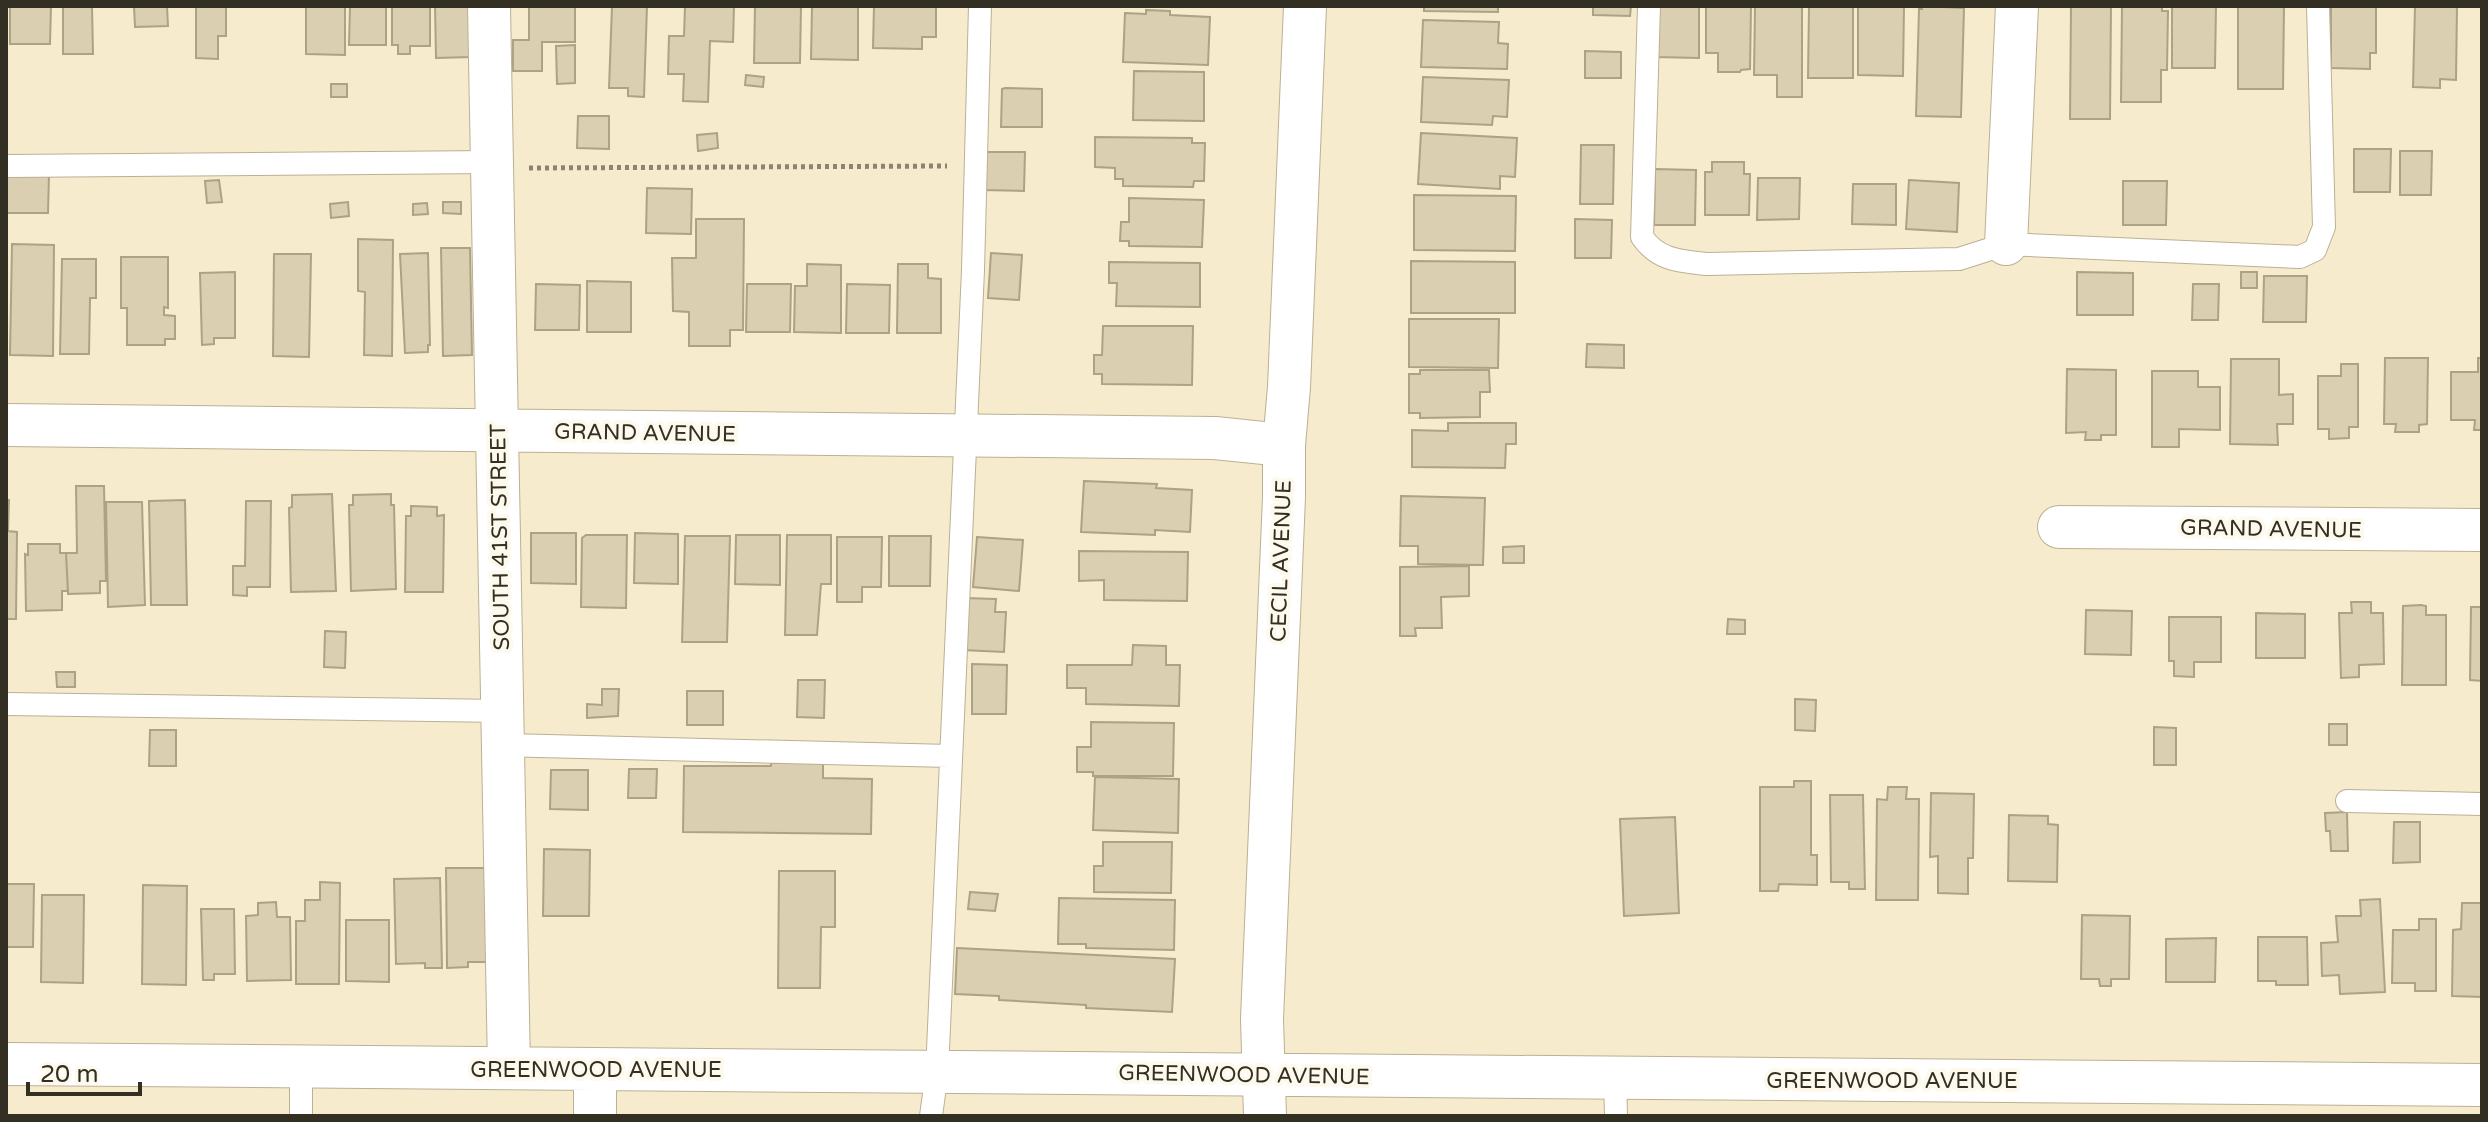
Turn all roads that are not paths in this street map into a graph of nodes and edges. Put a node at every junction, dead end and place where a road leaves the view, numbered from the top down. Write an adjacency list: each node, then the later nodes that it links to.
1 (489, 6): 7 (street, SOUTH 41ST STREET)
2 (980, 6): 12 (lane)
3 (1305, 6): 13 (street, CECIL AVENUE)
4 (1649, 6): 9 (lane)
5 (2017, 6): 9 (street)
6 (2318, 6): 9 (lane)
7 (492, 165): 8 (lane); 11 (street, SOUTH 41ST STREET)
8 (6, 166)
9 (2006, 244)
10 (6, 425): 11 (street, GRAND AVENUE)
11 (497, 430): 12 (street, GRAND AVENUE); 17 (street, SOUTH 41ST STREET)
12 (964, 435): 13 (street, GRAND AVENUE); 18 (lane)
13 (1284, 445): 26 (street, CECIL AVENUE)
14 (2059, 527): 15 (street, GRAND AVENUE)
15 (2482, 530)
16 (6, 704): 17 (lane)
17 (503, 728): 18 (lane); 23 (street, SOUTH 41ST STREET)
18 (950, 756): 25 (lane)
19 (2347, 801): 20 (lane)
20 (2482, 804)
21 (6, 1064): 22 (street, GREENWOOD AVENUE)
22 (301, 1066): 23 (street, GREENWOOD AVENUE); 30 (lane)
23 (509, 1068): 24 (street, GREENWOOD AVENUE)
24 (595, 1069): 25 (street, GREENWOOD AVENUE); 31 (street)
25 (937, 1072): 26 (street, GREENWOOD AVENUE); 32 (lane)
26 (1264, 1075): 28 (street, GREENWOOD AVENUE); 33 (street, CECIL AVENUE)
27 (2482, 1085): 29 (street, GREENWOOD AVENUE)
28 (1615, 1097): 29 (street, GREENWOOD AVENUE)
29 (2366, 1100)
30 (301, 1116)
31 (595, 1116)
32 (931, 1116)
33 (1265, 1116)

